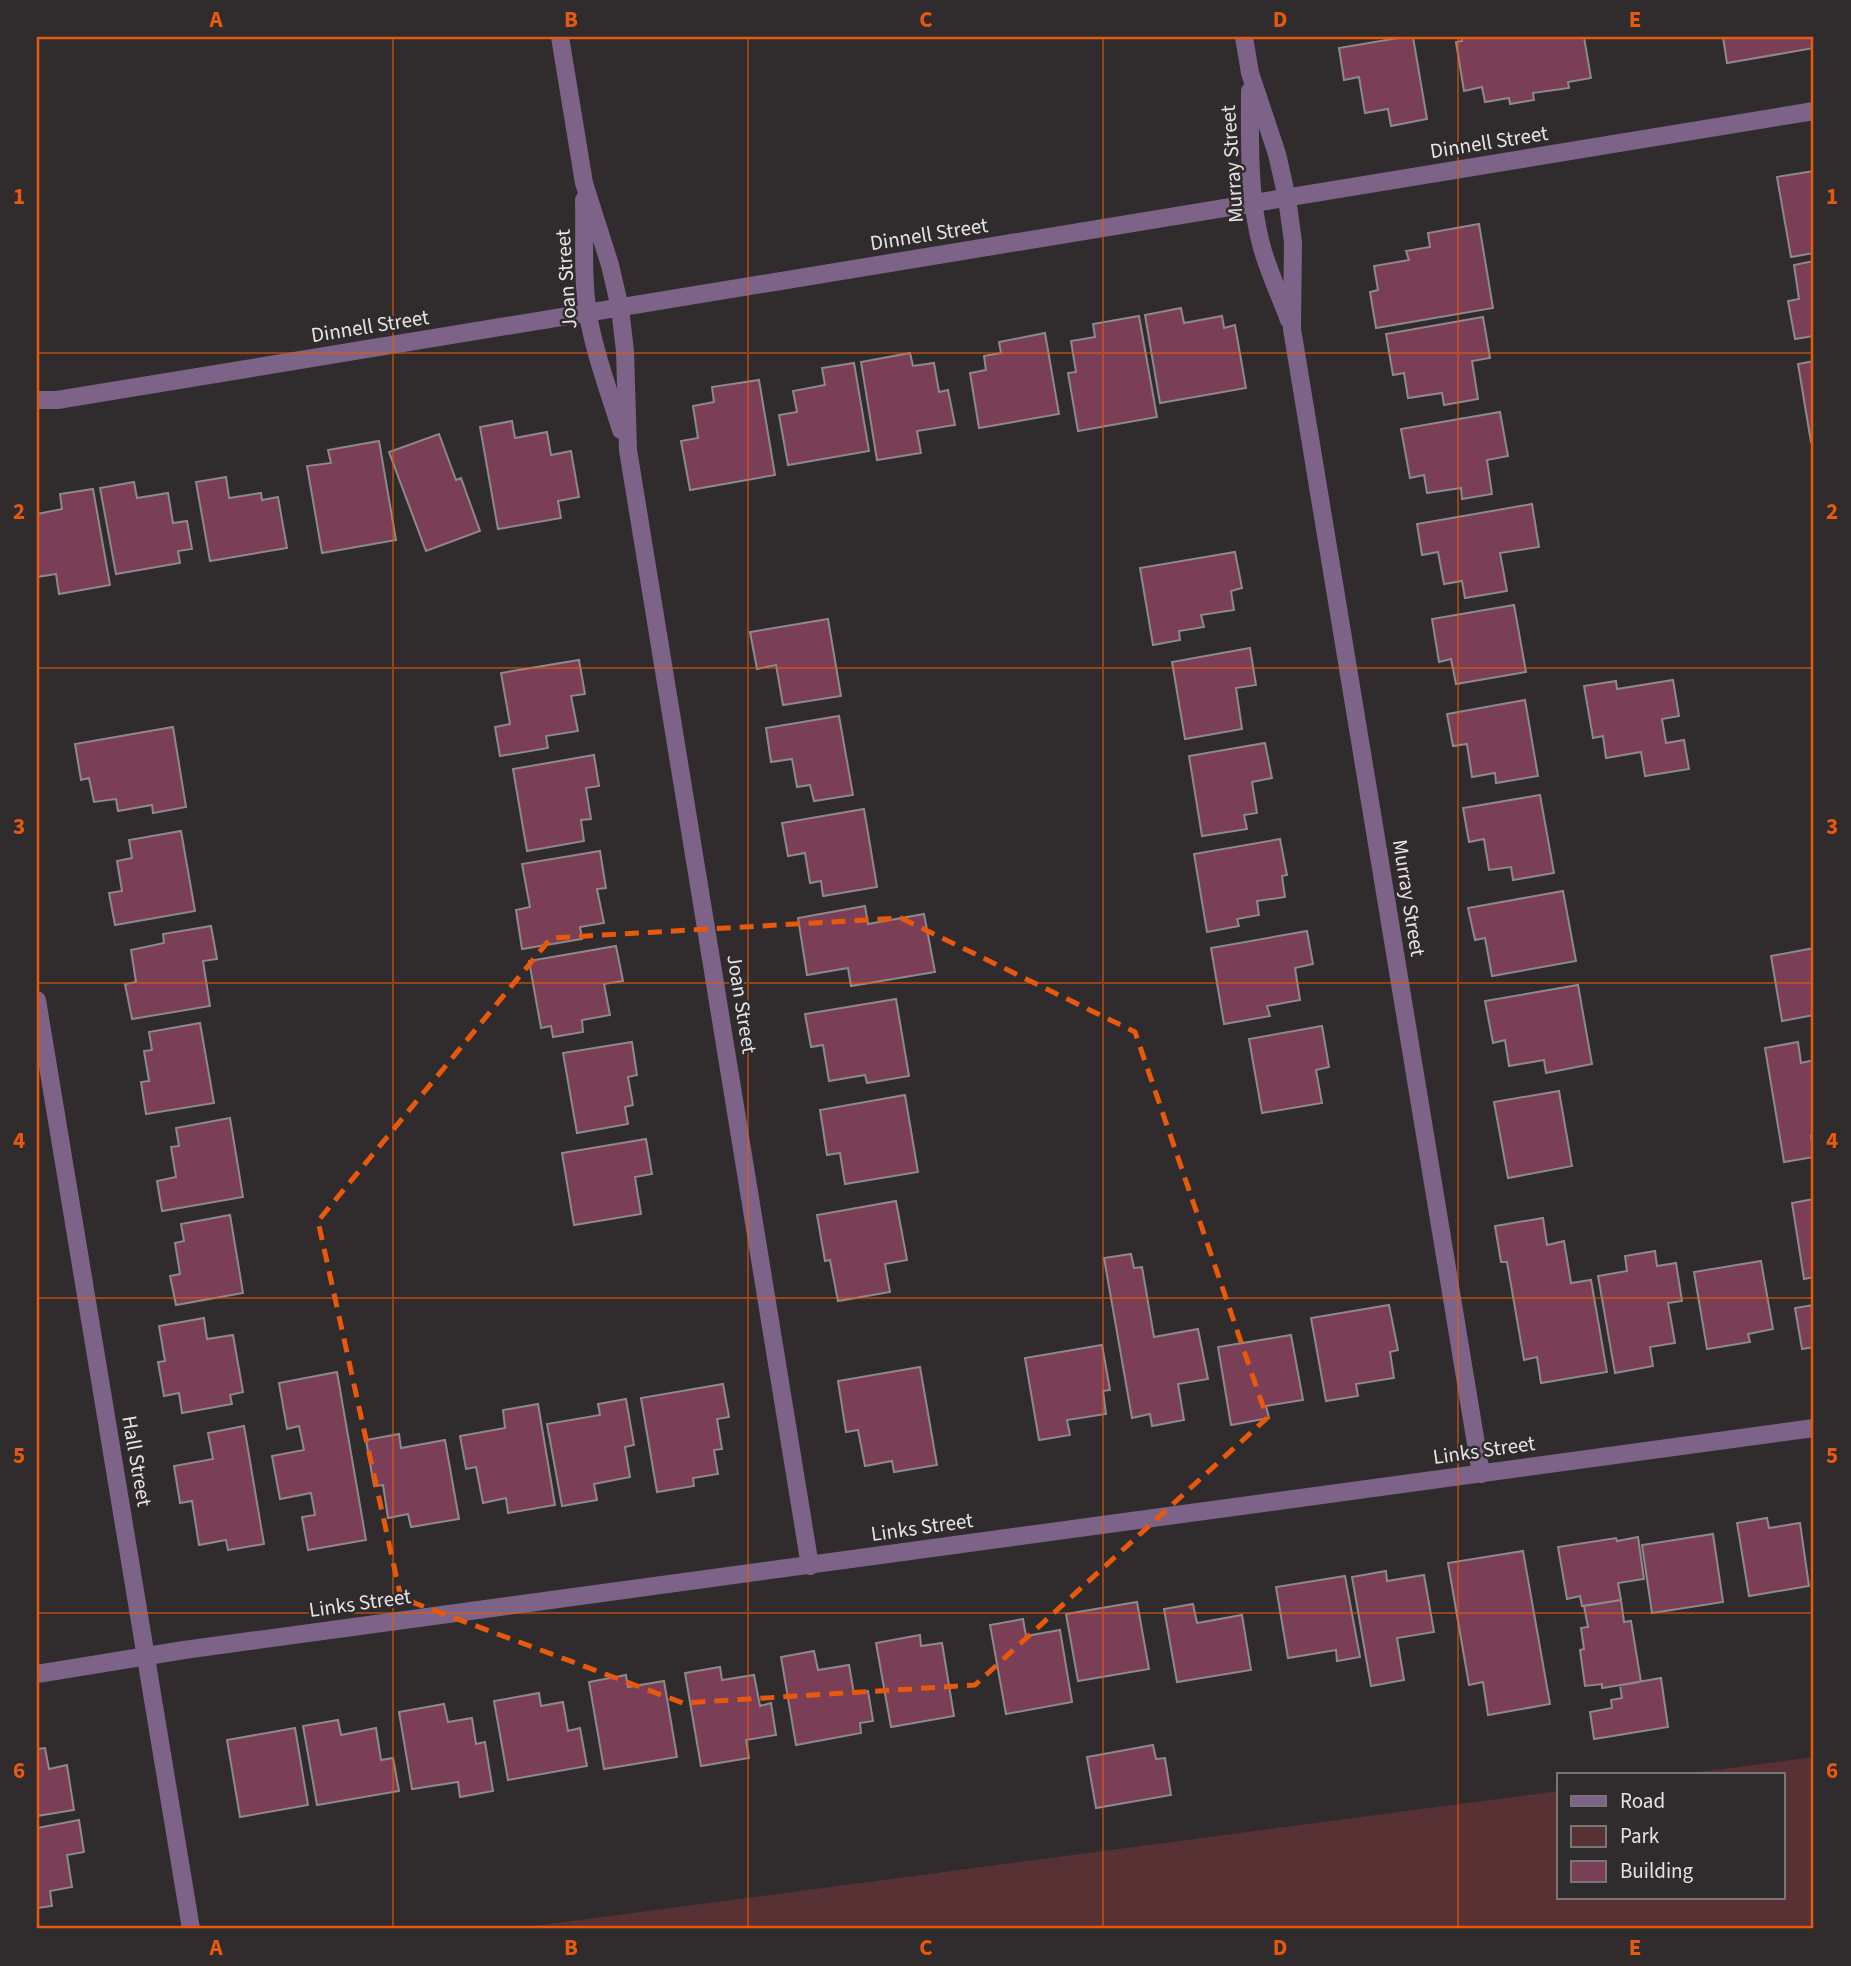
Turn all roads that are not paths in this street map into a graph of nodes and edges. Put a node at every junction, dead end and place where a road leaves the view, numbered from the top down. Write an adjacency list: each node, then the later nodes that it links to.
1 (560, 37): 5 (street, Joan Street)
2 (1244, 37): 3 (street, Murray Street)
3 (1250, 73): 6 (street, Murray Street); 7 (street, Murray Street)
4 (1813, 113): 6 (street, Dinnell Street)
5 (584, 183): 8 (street, Joan Street); 9 (street, Joan Street)
6 (1287, 198): 7 (street, Dinnell Street); 10 (street, Murray Street)
7 (1253, 204): 8 (street, Dinnell Street); 10 (street, Murray Street)
8 (620, 308): 9 (street, Dinnell Street); 14 (street, Joan Street)
9 (588, 314): 12 (street, Dinnell Street); 14 (street, Joan Street)
10 (1292, 329): 17 (street, Murray Street)
11 (37, 400): 12 (street, Dinnell Street)
12 (57, 400): 13 (street, Dinnell Street)
13 (37, 408)
14 (628, 450): 18 (street, Joan Street)
15 (37, 1000): 19 (street, Hall Street)
16 (1814, 1428): 17 (street, Links Street)
17 (1481, 1474): 18 (street, Links Street)
18 (810, 1566): 19 (street, Links Street)
19 (146, 1656): 20 (street, Links Street); 21 (street, Hall Street)
20 (37, 1674)
21 (191, 1929)

